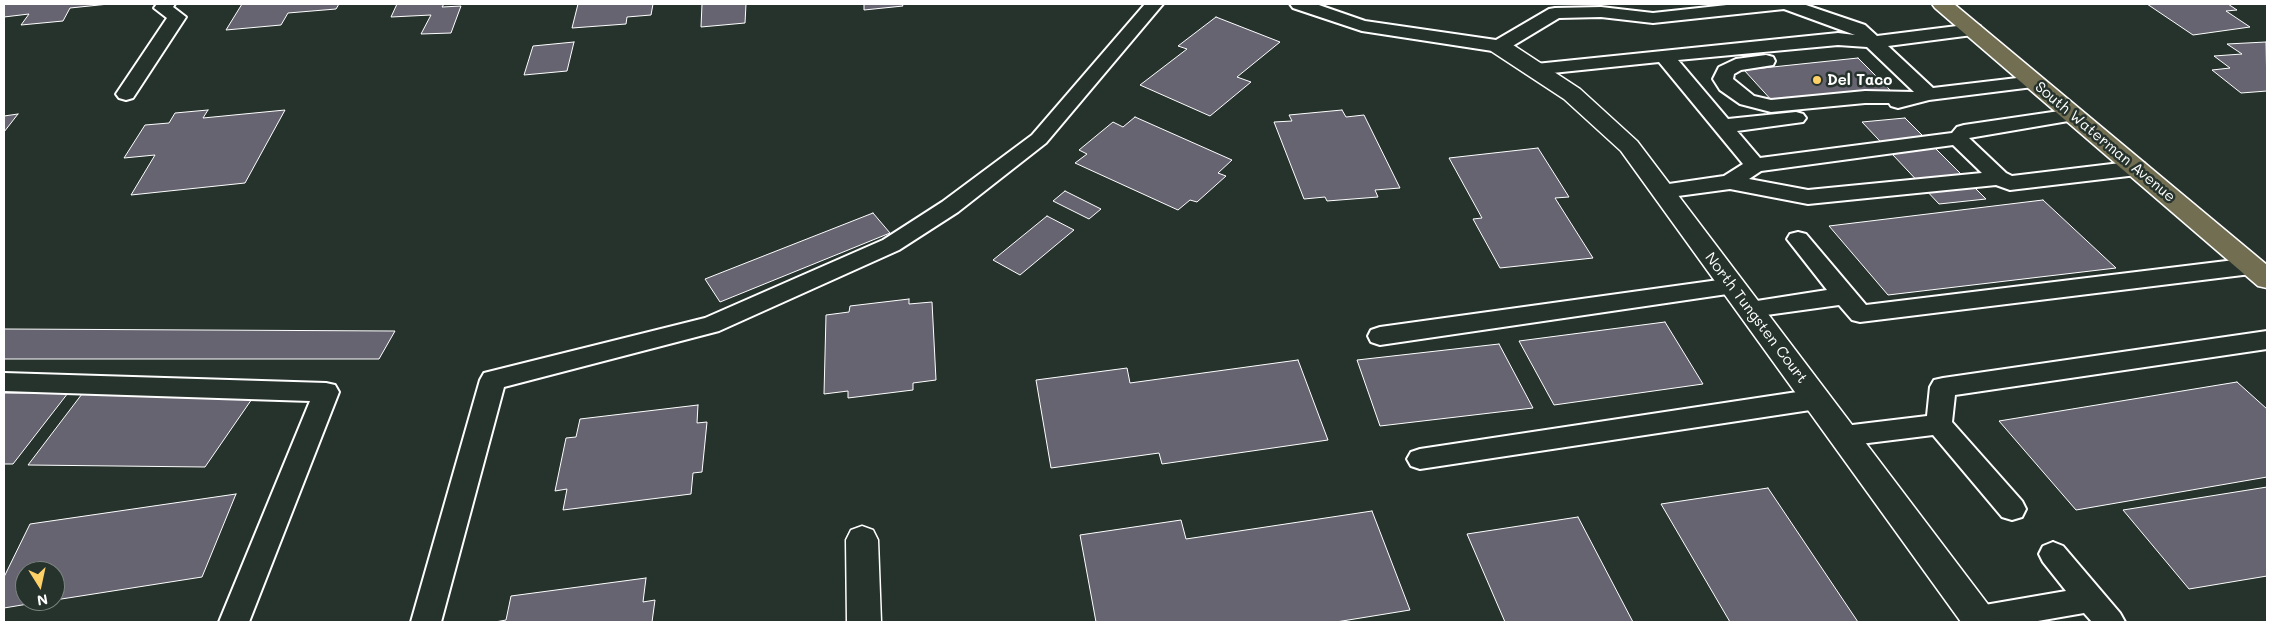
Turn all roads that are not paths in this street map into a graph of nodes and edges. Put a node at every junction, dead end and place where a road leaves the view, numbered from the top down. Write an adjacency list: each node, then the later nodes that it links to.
1 (166, 4): 12 (lane)
2 (1154, 4): 40 (lane)
3 (1299, 4): 8 (lane)
4 (1785, 4): 7 (lane); 8 (lane)
5 (1942, 4): 6 (main road, South Waterman Avenue)
6 (1973, 30): 7 (lane); 11 (main road, South Waterman Avenue)
7 (1873, 42): 9 (lane); 13 (lane); 13 (lane)
8 (1499, 46): 10 (street, North Tungsten Court)
9 (1664, 56): 10 (lane); 15 (lane)
10 (1533, 69): 21 (street, North Tungsten Court)
11 (2034, 82): 13 (lane); 14 (main road, South Waterman Avenue)
12 (126, 94)
13 (1920, 96): 15 (lane)
14 (2074, 115): 16 (lane); 18 (main road, South Waterman Avenue)
15 (1724, 126): 17 (lane)
16 (1958, 138): 17 (lane); 19 (lane)
17 (1755, 165): 20 (lane)
18 (2137, 168): 19 (lane); 23 (main road, South Waterman Avenue)
19 (1999, 178): 20 (lane)
20 (1730, 182): 21 (lane)
21 (1663, 191): 24 (street, North Tungsten Court)
22 (1798, 239): 25 (lane)
23 (2259, 273): 25 (lane)
24 (1733, 286): 26 (street, North Tungsten Court); 27 (lane)
25 (1844, 296): 26 (lane)
26 (1752, 309): 30 (street, North Tungsten Court)
27 (1380, 336)
28 (2267, 340): 31 (lane)
29 (4, 382): 39 (lane)
30 (1817, 400): 32 (street, North Tungsten Court); 33 (lane)
31 (1939, 424): 32 (lane); 34 (lane)
32 (1844, 436): 38 (street, North Tungsten Court)
33 (1420, 459)
34 (2012, 509)
35 (862, 540): 41 (street)
36 (2053, 554): 37 (lane)
37 (2090, 599): 38 (lane); 42 (lane)
38 (1980, 621)
39 (234, 622)
40 (426, 622)
41 (864, 622)
42 (2110, 622)

